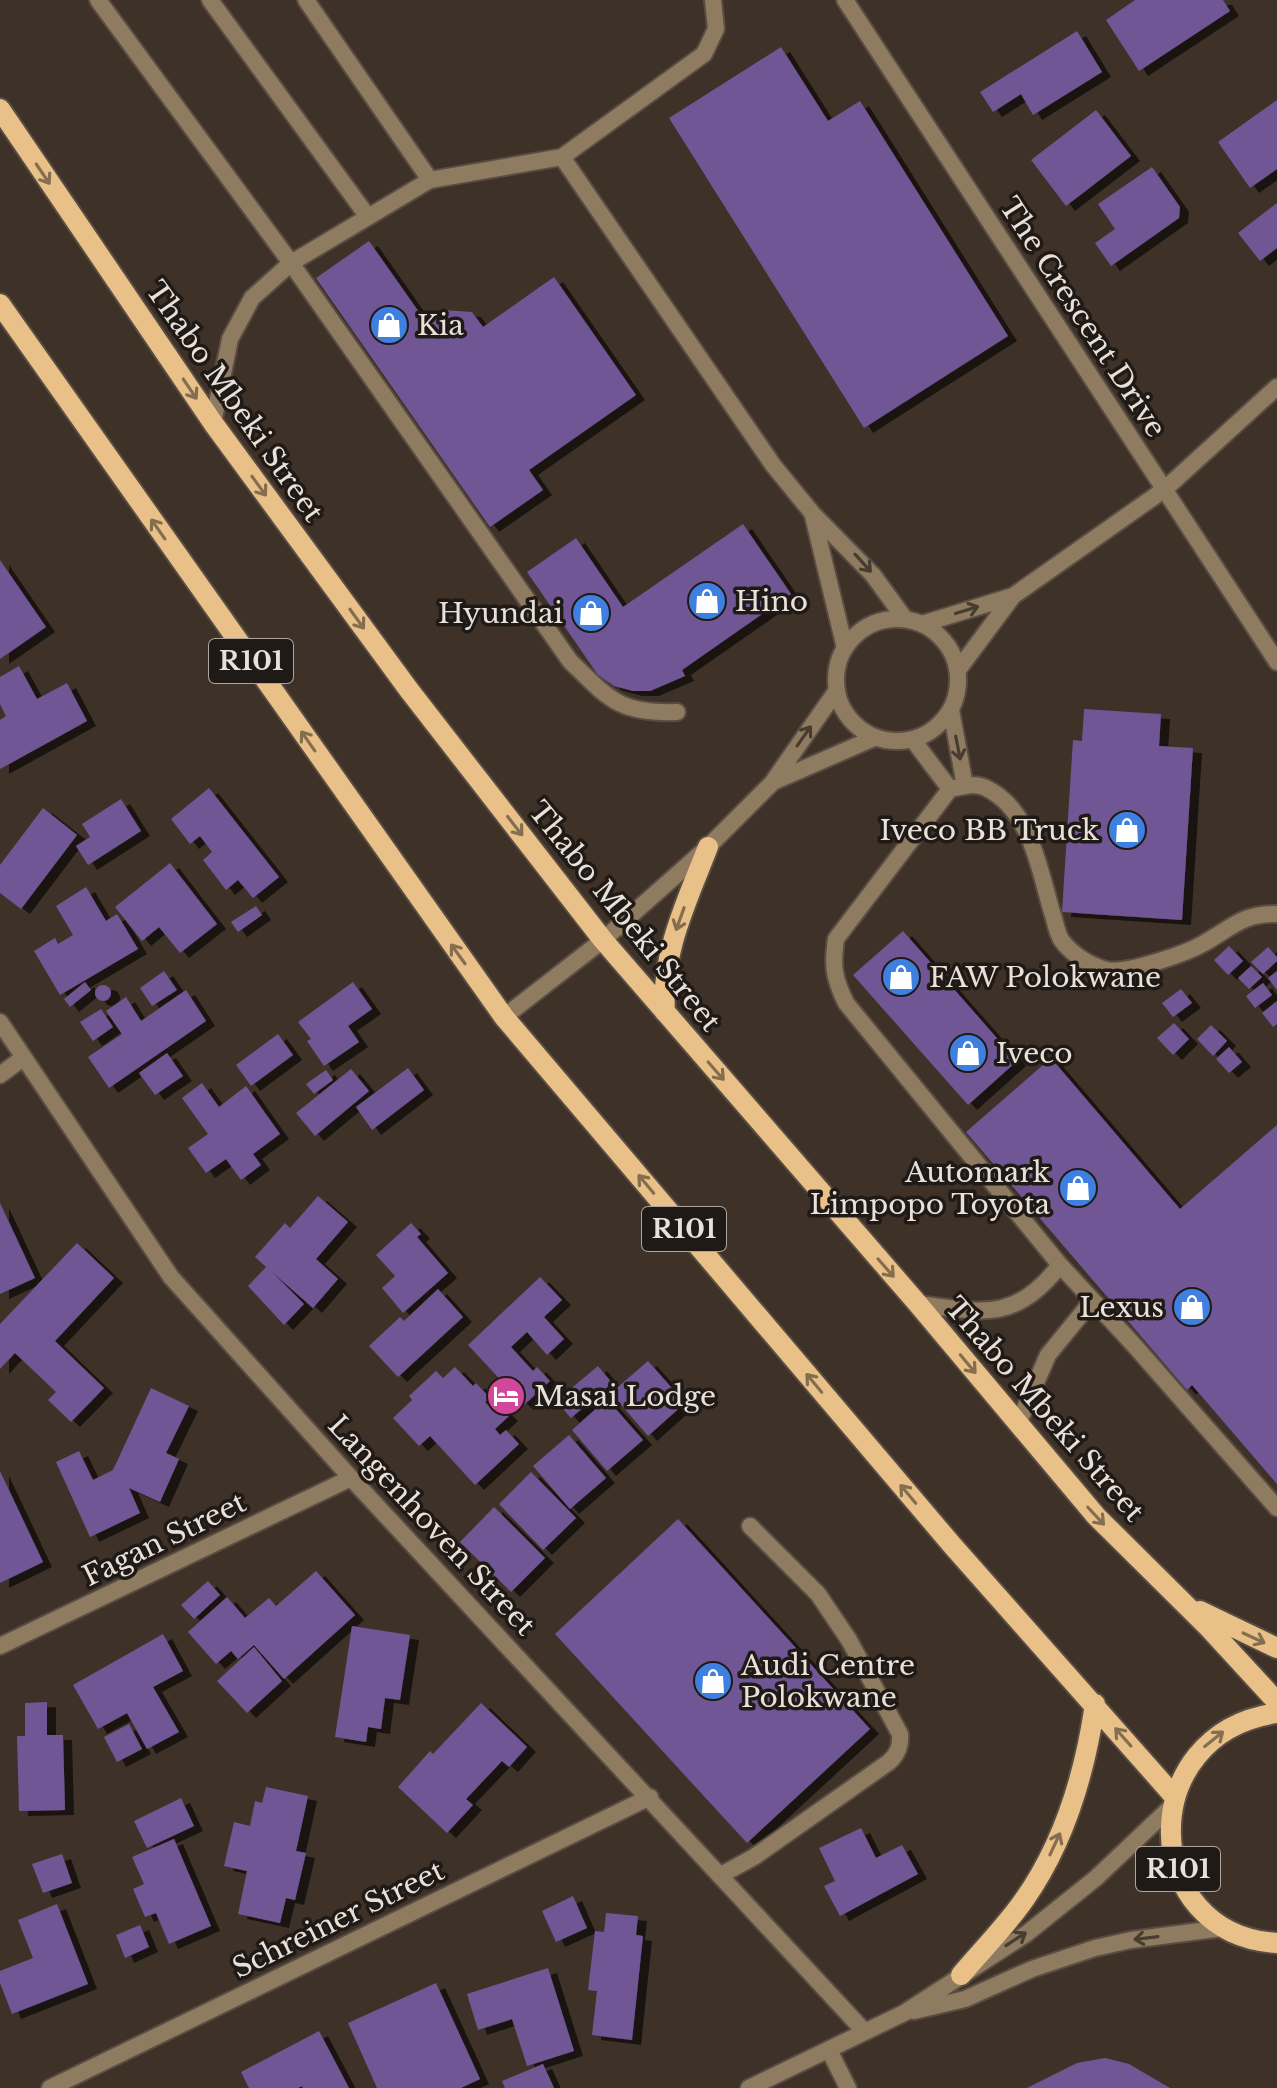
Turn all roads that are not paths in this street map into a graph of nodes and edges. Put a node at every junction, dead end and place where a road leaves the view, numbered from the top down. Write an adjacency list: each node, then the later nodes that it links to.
1 (98, 0): 10 (street)
2 (210, 0): 9 (street)
3 (306, 0): 8 (street)
4 (713, 0): 7 (street)
5 (845, 0): 14 (street, The Crescent Drive)
6 (0, 109): 13 (main road, Thabo Mbeki Street, one-way to 13)
7 (562, 157): 8 (street); 15 (street)
8 (430, 180): 9 (street)
9 (368, 217): 10 (street)
10 (291, 263): 13 (street); 23 (street)
11 (0, 304): 32 (main road, R101, one-way to 11)
12 (1277, 387): 14 (street)
13 (213, 423): 30 (main road, Thabo Mbeki Street, one-way to 30)
14 (1165, 489): 16 (street); 19 (street, The Crescent Drive)
15 (813, 514): 17 (street, one-way to 17); 18 (street)
16 (1013, 596): 17 (street, one-way to 16); 20 (street)
17 (914, 621): 18 (street); 20 (street)
18 (845, 648): 21 (street)
19 (1277, 662)
20 (958, 670): 22 (street)
21 (837, 690): 24 (street); 26 (street, one-way to 21)
22 (951, 710): 25 (street); 27 (street, one-way to 27)
23 (677, 712)
24 (874, 738): 25 (street); 26 (street)
25 (913, 740): 27 (street)
26 (772, 783): 28 (street)
27 (958, 787): 29 (street); 36 (street)
28 (708, 847): 30 (street); 31 (main road, one-way to 31)
29 (1277, 914)
30 (603, 940): 31 (main road, Thabo Mbeki Street); 32 (street)
31 (665, 1012): 38 (main road, Thabo Mbeki Street, one-way to 38)
32 (504, 1017): 47 (main road, R101, one-way to 32)
33 (0, 1022): 34 (street, Langenhoven Street)
34 (23, 1058): 35 (street); 40 (street, Langenhoven Street)
35 (0, 1075)
36 (1060, 1265): 37 (street); 38 (street)
37 (1092, 1301): 39 (street); 41 (street)
38 (918, 1304): 39 (main road, Thabo Mbeki Street, one-way to 39)
39 (1018, 1424): 43 (main road, Thabo Mbeki Street, one-way to 43)
40 (351, 1478): 44 (street, Fagan Street); 49 (street, Langenhoven Street)
41 (1277, 1508)
42 (750, 1526): 51 (street)
43 (1182, 1602): 45 (main road, one-way to 45); 46 (main road, Thabo Mbeki Street)
44 (0, 1646)
45 (1277, 1648)
46 (1277, 1702)
47 (1095, 1704): 50 (main road, R101, one-way to 47); 54 (main road, one-way to 47)
48 (1277, 1713): 50 (main road, R101, one-way to 48)
49 (650, 1797): 51 (street, Langenhoven Street); 58 (street, Schreiner Street)
50 (1173, 1801): 52 (main road, R101); 54 (street, one-way to 50)
51 (721, 1875): 56 (street, Langenhoven Street)
52 (1223, 1928): 53 (main road, R101); 55 (street, one-way to 55)
53 (1277, 1943)
54 (961, 1975): 55 (street)
55 (904, 2013): 56 (street)
56 (865, 2032): 57 (street)
57 (829, 2050): 59 (street); 60 (street)
58 (50, 2088)
59 (749, 2088)
60 (848, 2088)

